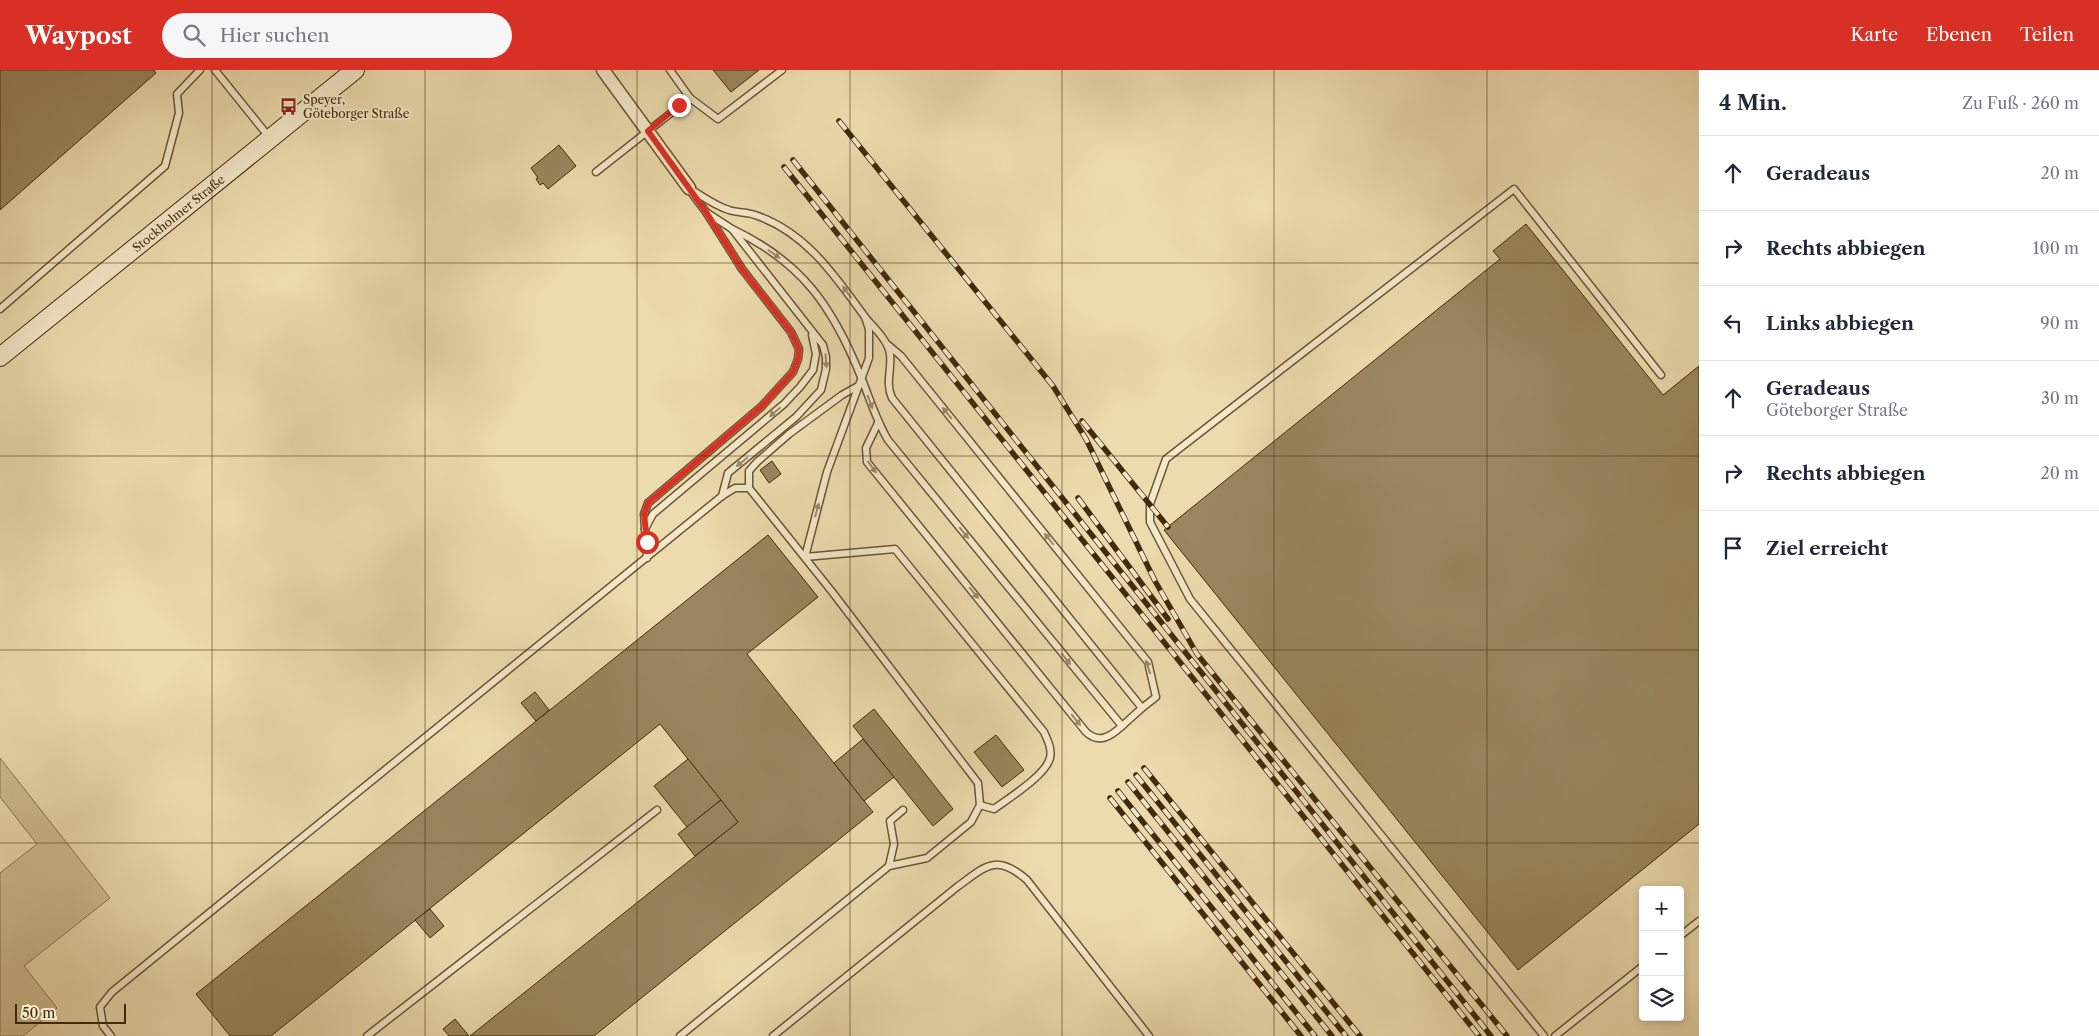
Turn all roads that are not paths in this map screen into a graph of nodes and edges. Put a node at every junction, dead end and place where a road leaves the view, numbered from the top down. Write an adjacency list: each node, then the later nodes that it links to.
1 (200, 70): 14 (lane)
2 (216, 70): 9 (lane)
3 (355, 70): 9 (street, Stockholmer Straße)
4 (603, 70): 8 (street)
5 (670, 70): 7 (lane)
6 (782, 70): 7 (lane)
7 (690, 98): 8 (lane)
8 (648, 131): 10 (lane); 11 (street)
9 (270, 138): 18 (street, Stockholmer Straße)
10 (596, 172)
11 (689, 188): 12 (lane); 15 (lane, one-way to 11)
12 (706, 212): 13 (lane); 24 (lane)
13 (732, 229): 16 (lane); 20 (lane, one-way to 20)
14 (0, 309)
15 (865, 317): 17 (lane); 20 (lane)
16 (808, 327): 23 (lane, one-way to 23); 24 (lane, one-way to 24)
17 (887, 344): 27 (lane); 27 (lane, one-way to 17)
18 (0, 357)
19 (1661, 375): 41 (lane)
20 (861, 382): 21 (lane, one-way to 21); 22 (lane); 25 (lane, one-way to 20)
21 (878, 423): 28 (lane, one-way to 28); 28 (lane, one-way to 28)
22 (748, 488): 23 (lane); 25 (lane)
23 (722, 496): 26 (lane)
24 (645, 529): 26 (lane)
25 (805, 557): 29 (lane); 29 (lane)
26 (647, 558): 36 (lane)
27 (1142, 708): 28 (lane)
28 (1122, 726)
29 (980, 805): 32 (lane)
30 (657, 810): 37 (lane)
31 (903, 810): 32 (lane)
32 (889, 866): 38 (lane)
33 (1699, 920): 34 (lane)
34 (1684, 933)
35 (1639, 969): 42 (lane)
36 (111, 1036)
37 (367, 1036)
38 (680, 1036)
39 (773, 1036): 40 (lane)
40 (1149, 1036)
41 (1544, 1036)
42 (1555, 1036)

